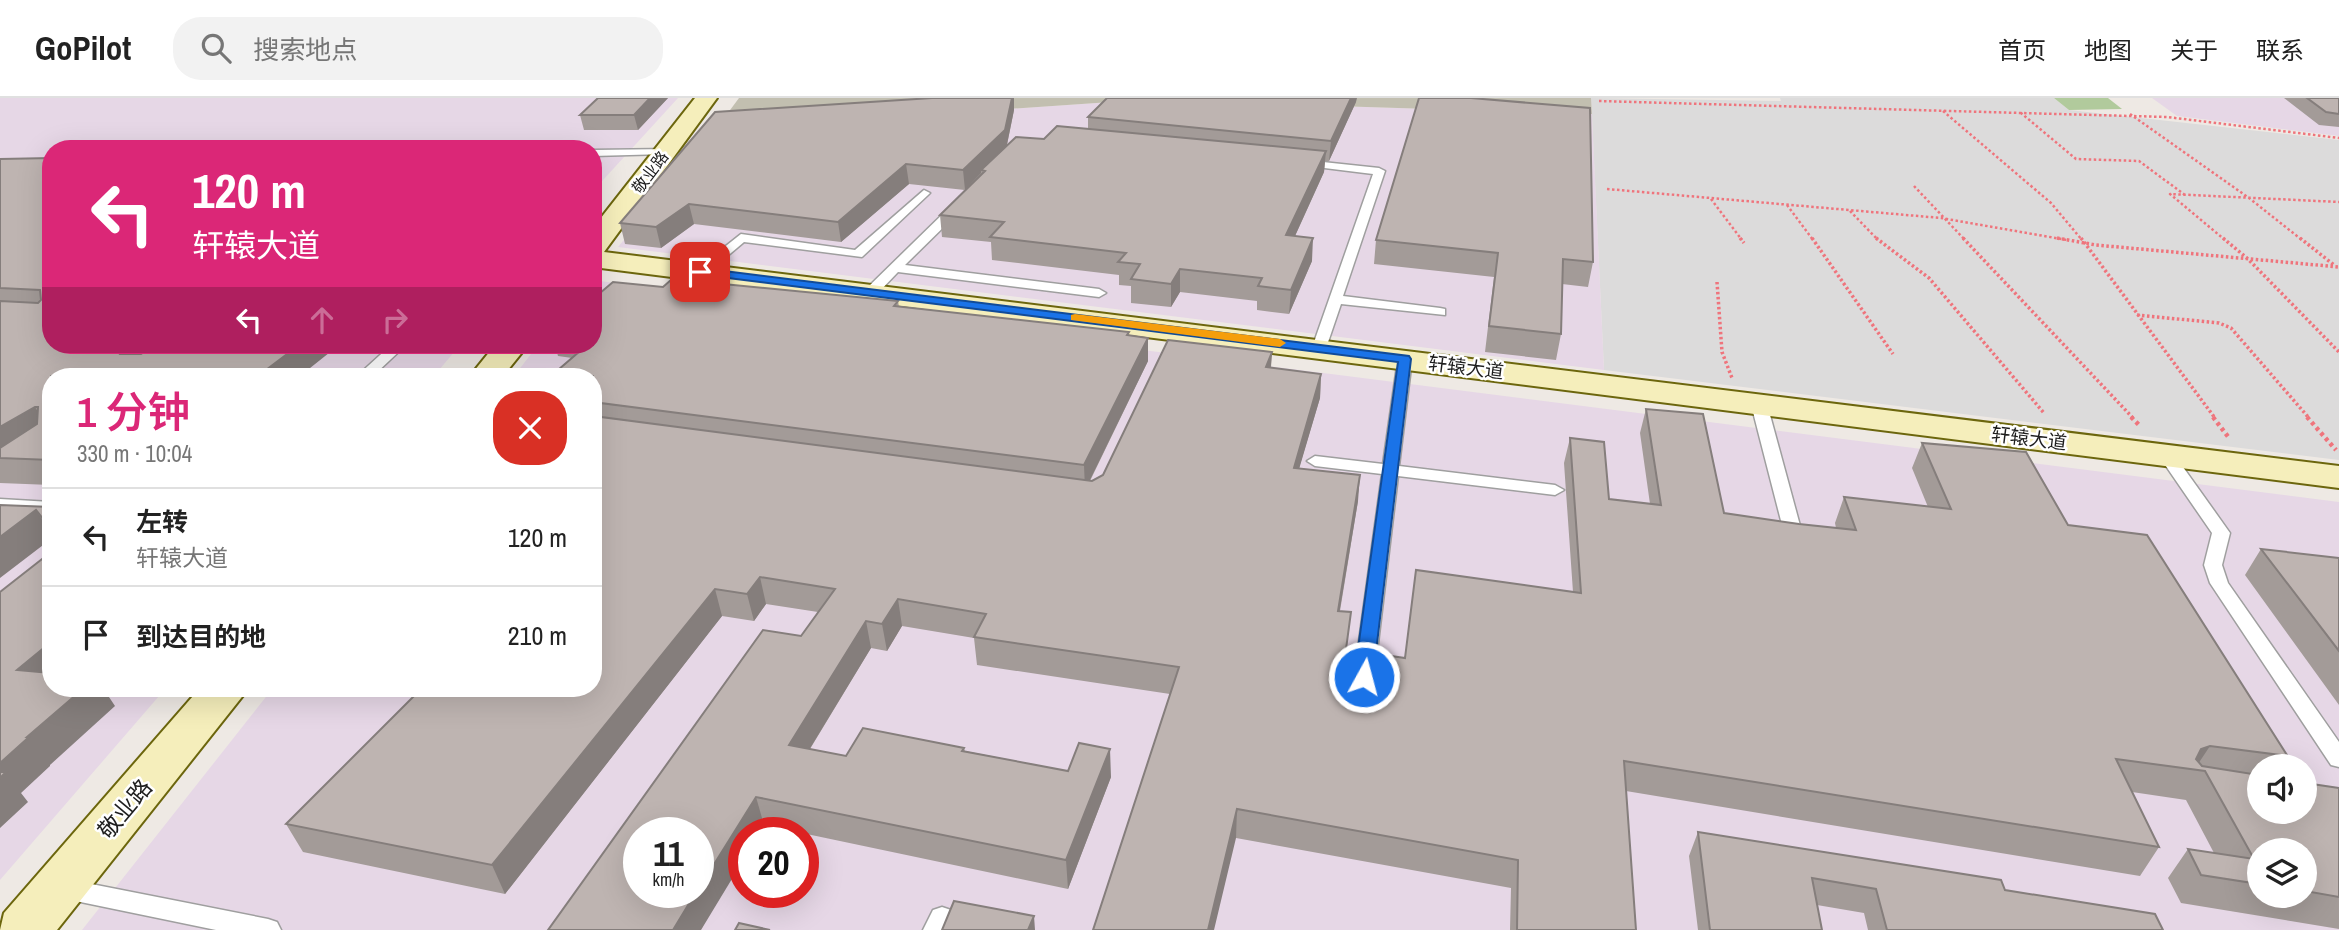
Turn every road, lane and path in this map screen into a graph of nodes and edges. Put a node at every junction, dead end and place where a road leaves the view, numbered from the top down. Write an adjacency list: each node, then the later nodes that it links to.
1 (706, 98): 7 (street, 敬业路)
2 (1599, 101): 3 (path)
3 (1943, 111): 4 (path); 23 (path)
4 (2021, 113): 5 (path); 13 (path)
5 (2129, 114): 6 (path); 15 (path)
6 (2339, 138)
7 (666, 151): 8 (lane); 21 (street, 敬业路)
8 (602, 153)
9 (1296, 163): 32 (lane)
10 (1914, 186): 20 (path)
11 (1607, 189): 14 (path)
12 (924, 193): 28 (lane)
13 (2185, 195): 15 (path); 25 (path)
14 (1710, 198): 18 (path); 22 (path)
15 (2249, 198): 17 (path); 27 (path)
16 (964, 200): 26 (lane)
17 (2339, 202)
18 (1786, 205): 19 (path); 39 (path)
19 (1850, 210): 20 (path); 44 (path)
20 (1941, 218): 23 (path); 46 (path)
21 (602, 235)
22 (1744, 243)
23 (2082, 243): 25 (path); 34 (path)
24 (602, 259): 28 (street, 轩辕大道)
25 (2248, 259): 27 (path); 36 (path)
26 (895, 268): 30 (lane); 31 (lane)
27 (2338, 268)
28 (700, 272): 30 (street, 轩辕大道)
29 (1717, 282): 43 (path)
30 (871, 292): 35 (street, 轩辕大道)
31 (1099, 293)
32 (1336, 299): 33 (lane); 35 (lane)
33 (1440, 312)
34 (2136, 315): 45 (path); 48 (path)
35 (1320, 348): 40 (street, 轩辕大道)
36 (2339, 352)
37 (389, 354): 41 (lane)
38 (504, 354): 42 (street)
39 (1893, 354)
40 (1405, 359): 43 (street, 轩辕大道); 49 (lane)
41 (374, 368)
42 (493, 368)
43 (1750, 402): 44 (street, 轩辕大道); 54 (lane)
44 (2070, 443): 46 (street, 轩辕大道)
45 (2339, 454)
46 (2167, 456): 48 (street, 轩辕大道); 57 (lane)
47 (1315, 461): 49 (lane)
48 (2250, 466): 50 (street, 轩辕大道)
49 (1390, 470): 51 (lane); 55 (lane)
50 (2339, 477)
51 (1555, 490)
52 (0, 504): 53 (lane)
53 (42, 506)
54 (1796, 544)
55 (1364, 677)
56 (218, 697): 58 (street, 敬业路)
57 (2339, 759)
58 (60, 887): 59 (street, 敬业路); 60 (lane)
59 (24, 930)
60 (268, 930)

